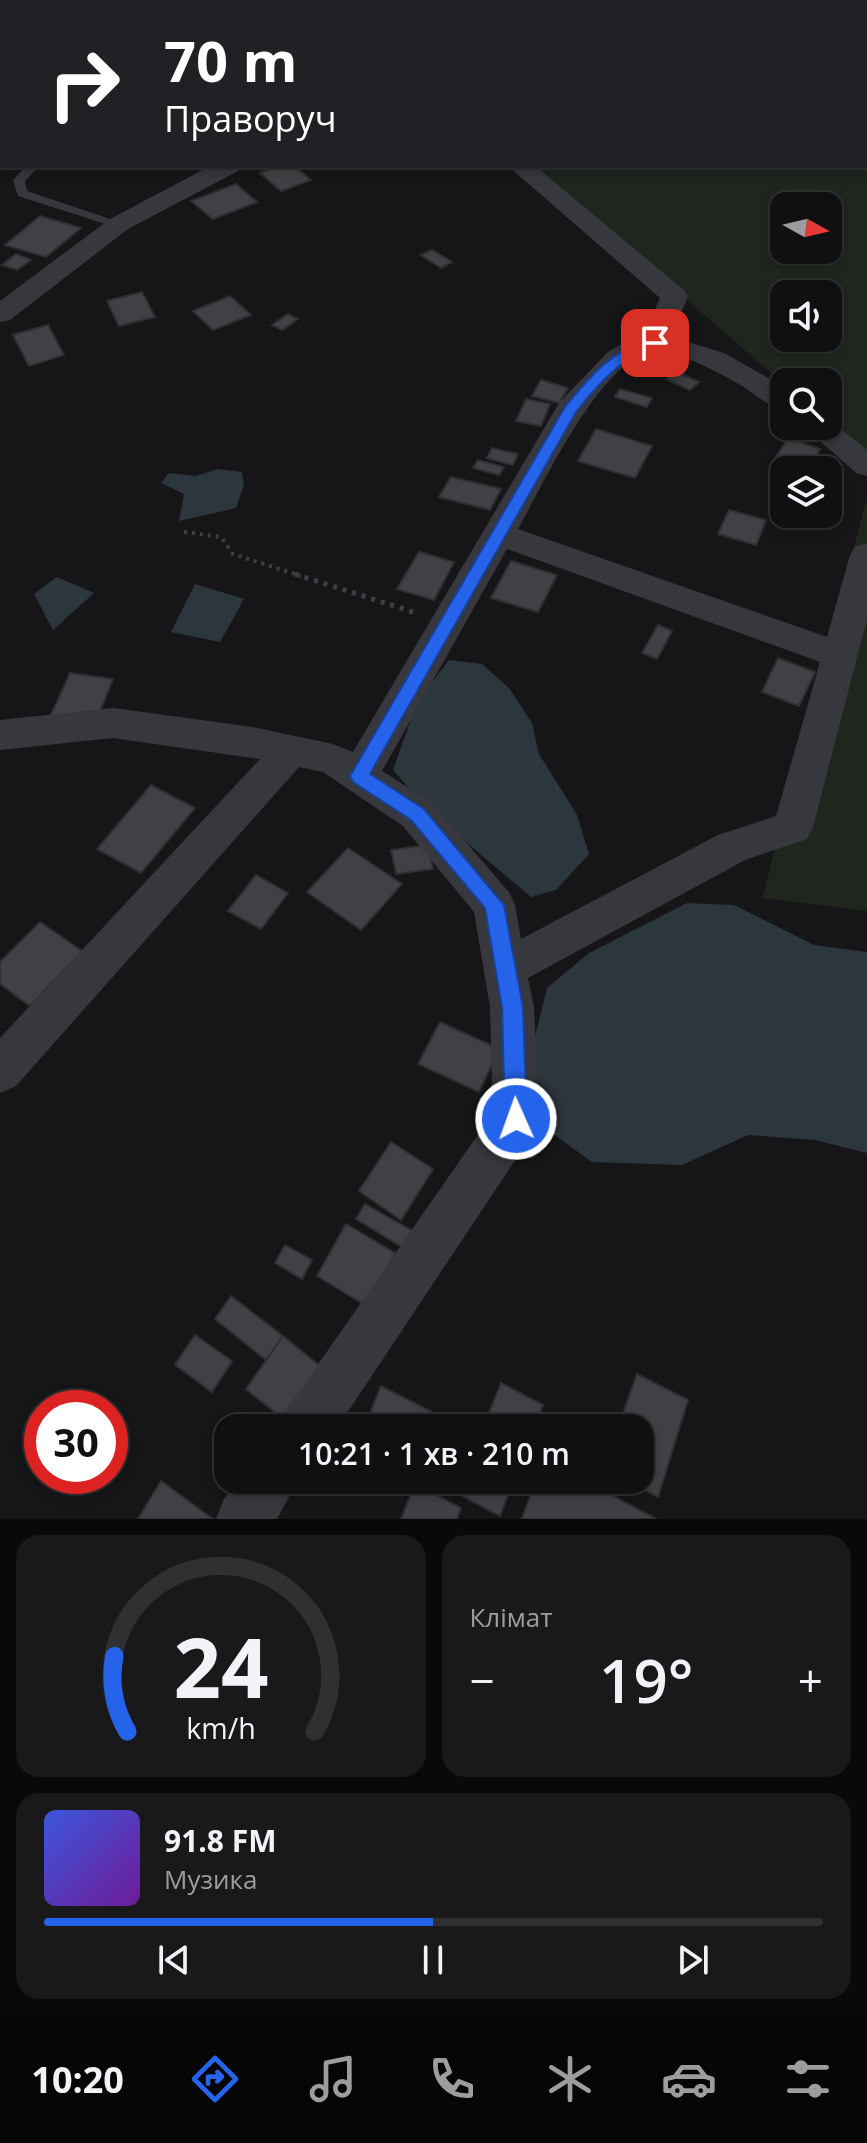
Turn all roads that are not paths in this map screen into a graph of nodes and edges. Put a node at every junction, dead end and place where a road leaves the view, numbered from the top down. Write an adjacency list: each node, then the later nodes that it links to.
1 (31, 168): 4 (lane)
2 (225, 168): 4 (street)
3 (522, 168): 6 (street)
4 (119, 224): 5 (street)
5 (0, 314)
6 (655, 343): 7 (street); 10 (street)
7 (770, 391)
8 (835, 440): 9 (street)
9 (867, 466)
10 (499, 534): 12 (street); 15 (street)
11 (867, 555): 12 (street)
12 (840, 655): 16 (street)
13 (0, 735): 14 (street)
14 (291, 750): 15 (street); 17 (street)
15 (359, 776): 16 (street)
16 (505, 969): 18 (street)
17 (0, 1071)
18 (316, 1414)
19 (261, 1494): 20 (street)
20 (244, 1519)

